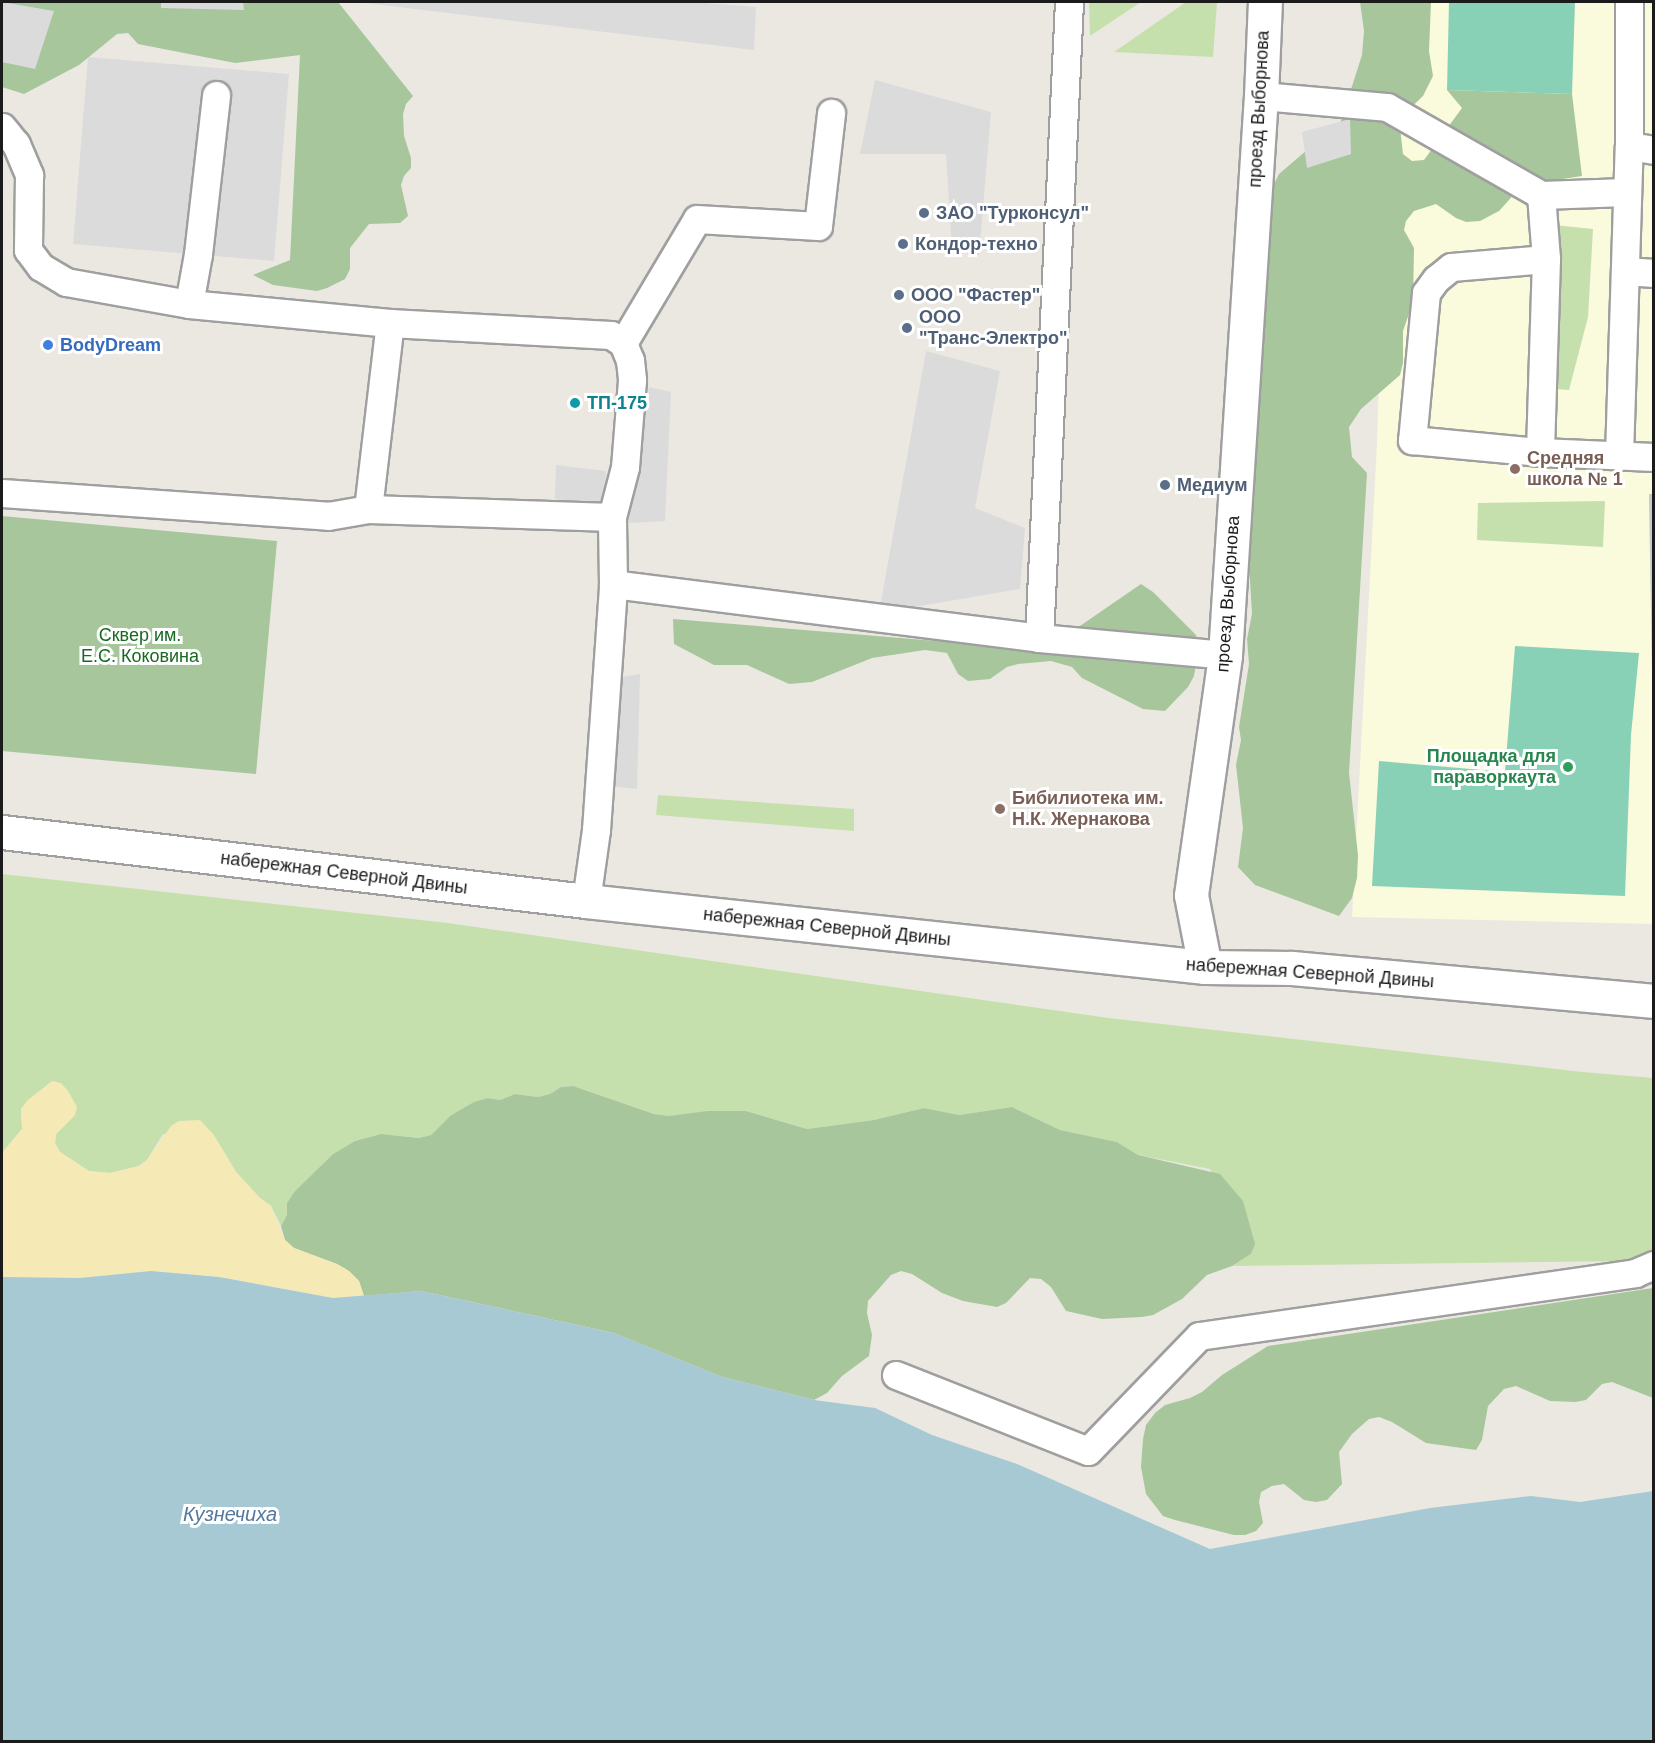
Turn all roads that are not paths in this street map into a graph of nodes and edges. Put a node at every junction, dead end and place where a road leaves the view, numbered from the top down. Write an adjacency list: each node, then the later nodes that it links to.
1 (1069, 2): 24 (lane)
2 (1265, 2): 5 (street, проезд Выборнова)
3 (1629, 2): 8 (lane)
4 (216, 95): 14 (lane)
5 (1261, 96): 10 (lane); 25 (street, проезд Выборнова)
6 (831, 113): 16 (lane)
7 (2, 127): 14 (lane)
8 (1641, 148): 9 (lane)
9 (1626, 192): 10 (lane); 12 (lane)
10 (1541, 195): 11 (lane)
11 (1546, 260): 17 (lane); 17 (lane)
12 (1626, 271): 13 (lane); 18 (lane)
13 (1653, 273)
14 (189, 304): 15 (lane)
15 (390, 322): 16 (lane); 21 (lane)
16 (622, 343): 22 (lane)
17 (1540, 452): 18 (lane)
18 (1619, 456): 19 (lane)
19 (1653, 457)
20 (2, 493): 21 (lane)
21 (368, 509): 22 (lane)
22 (612, 518): 23 (lane)
23 (613, 584): 24 (lane); 27 (lane)
24 (1039, 638): 25 (lane)
25 (1225, 655): 28 (street, проезд Выборнова)
26 (2, 832): 27 (street, набережная Северной Двины)
27 (586, 901): 28 (street, набережная Северной Двины)
28 (1205, 967): 29 (street, набережная Северной Двины)
29 (1653, 1001)
30 (1653, 1265): 31 (lane)
31 (896, 1375)

